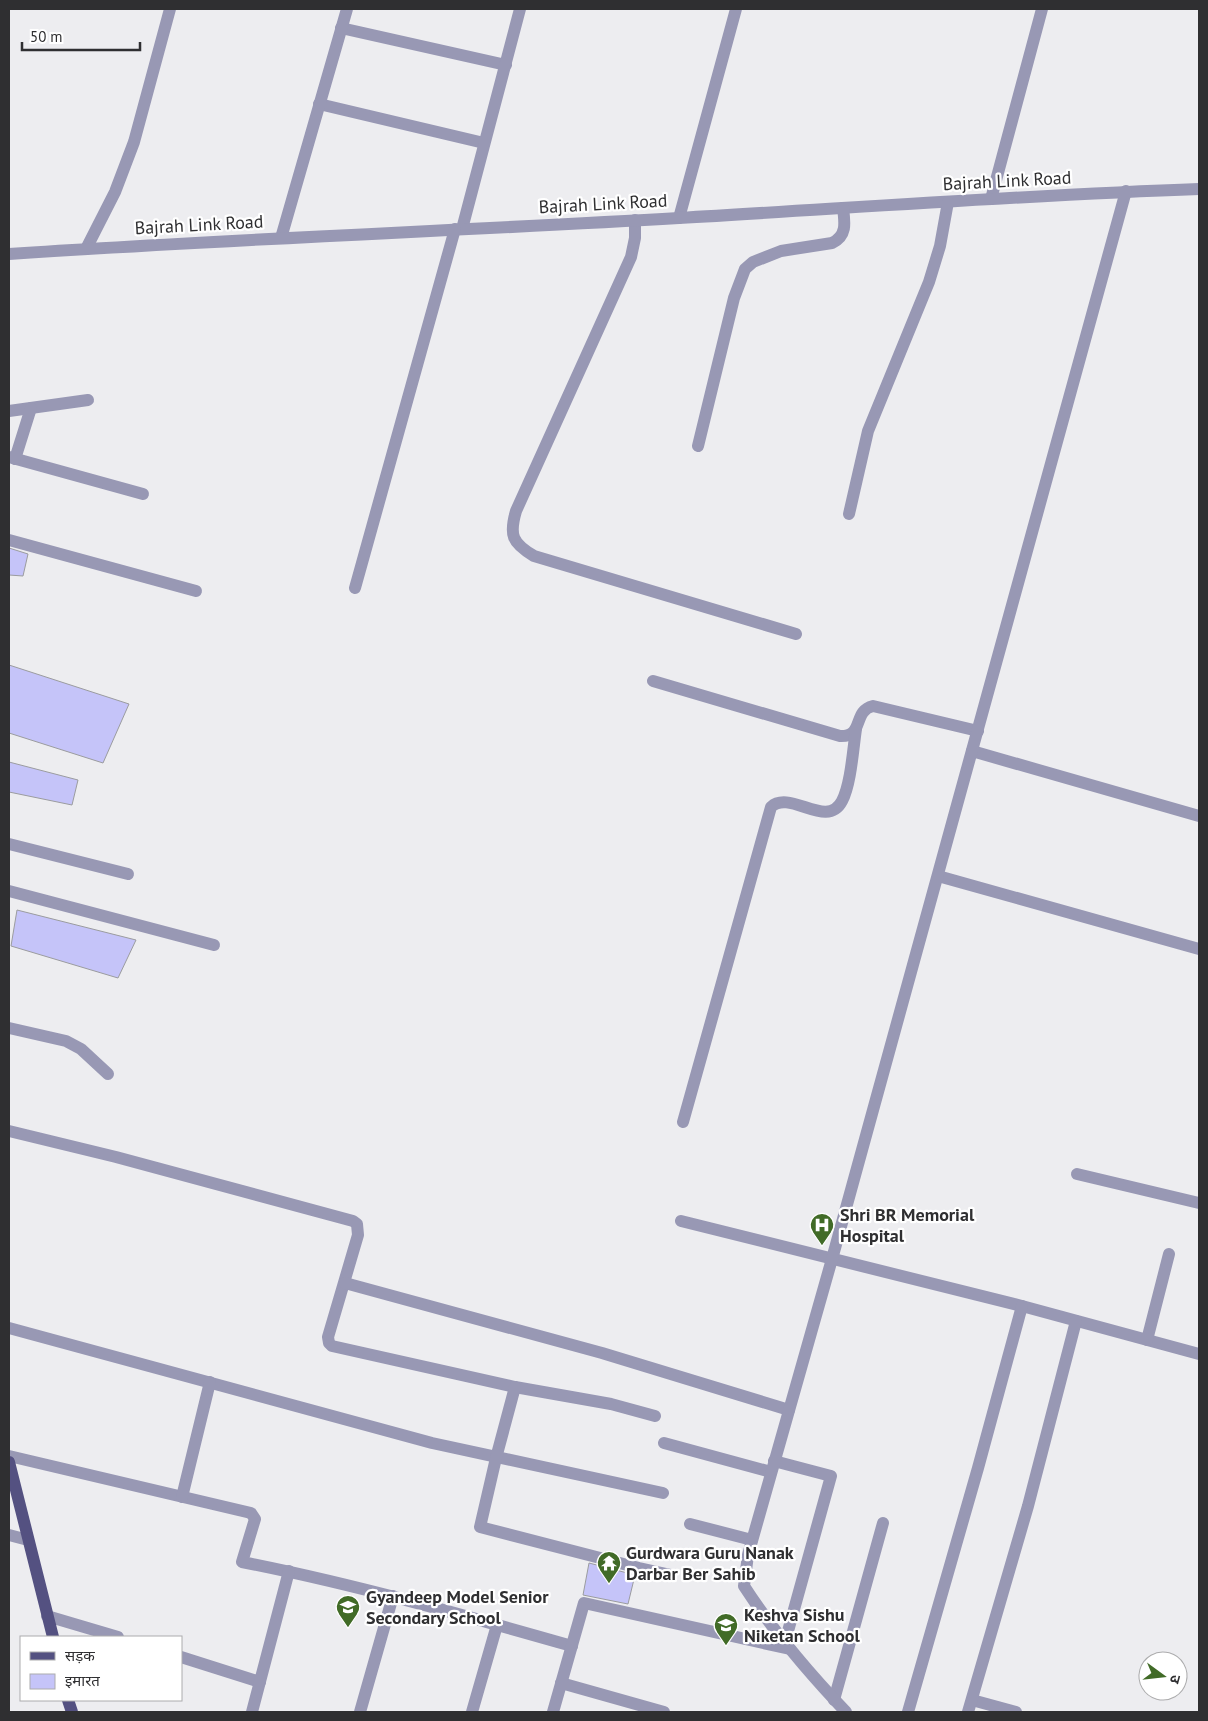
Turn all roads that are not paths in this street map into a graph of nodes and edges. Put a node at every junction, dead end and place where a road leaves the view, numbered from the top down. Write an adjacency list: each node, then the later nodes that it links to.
1 (170, 9): 19 (street)
2 (346, 9): 6 (street)
3 (520, 9): 7 (street)
4 (736, 9): 15 (street)
5 (1042, 9): 12 (street)
6 (341, 28): 7 (street); 8 (street)
7 (506, 65): 9 (street)
8 (319, 104): 9 (street); 18 (street)
9 (484, 143): 17 (street)
10 (1199, 188): 11 (street, Bajrah Link Road)
11 (1126, 191): 12 (street, Bajrah Link Road); 34 (street)
12 (992, 199): 13 (street, Bajrah Link Road)
13 (948, 202): 14 (street, Bajrah Link Road); 27 (street)
14 (843, 208): 15 (street, Bajrah Link Road); 24 (street)
15 (678, 218): 16 (street, Bajrah Link Road)
16 (635, 220): 17 (street, Bajrah Link Road); 31 (street)
17 (459, 229): 18 (street, Bajrah Link Road); 29 (street)
18 (281, 238): 19 (street, Bajrah Link Road)
19 (86, 249): 20 (street, Bajrah Link Road)
20 (9, 254)
21 (88, 400): 22 (street)
22 (32, 408): 23 (street); 25 (street)
23 (9, 411)
24 (698, 446)
25 (12, 458): 26 (street)
26 (143, 494)
27 (849, 514)
28 (9, 540): 30 (street)
29 (355, 588)
30 (196, 591)
31 (796, 634)
32 (653, 681): 33 (street)
33 (856, 729): 34 (street); 45 (street)
34 (978, 730): 35 (street)
35 (972, 751): 36 (street); 39 (street)
36 (1199, 816)
37 (9, 844): 38 (street)
38 (128, 874)
39 (938, 876): 42 (street); 51 (street)
40 (9, 892): 41 (street)
41 (214, 945)
42 (1199, 949)
43 (9, 1028): 44 (street)
44 (108, 1074)
45 (683, 1122)
46 (9, 1131): 52 (street)
47 (1077, 1174): 48 (street)
48 (1199, 1203)
49 (681, 1221): 51 (street)
50 (1170, 1254): 56 (street)
51 (832, 1259): 53 (street); 60 (street)
52 (344, 1283): 59 (street); 60 (street)
53 (1022, 1306): 54 (street); 94 (street)
54 (1076, 1321): 56 (street); 87 (street)
55 (9, 1328): 58 (street)
56 (1146, 1340): 57 (street)
57 (1199, 1354)
58 (210, 1382): 64 (street); 68 (street)
59 (515, 1386): 61 (street); 64 (street)
60 (789, 1410): 66 (street)
61 (655, 1416)
62 (664, 1443): 66 (street)
63 (9, 1456): 68 (street)
64 (496, 1458): 67 (street); 75 (street)
65 (9, 1462): 72 (main road)
66 (773, 1466): 73 (street); 81 (street)
67 (663, 1493)
68 (182, 1497): 74 (street)
69 (883, 1523): 86 (street)
70 (690, 1524): 73 (street)
71 (9, 1535): 72 (street)
72 (28, 1540): 77 (main road)
73 (752, 1540): 81 (street)
74 (290, 1571): 76 (street); 84 (street)
75 (671, 1574)
76 (393, 1596): 78 (street); 89 (street)
77 (47, 1616): 79 (main road); 80 (street)
78 (497, 1625): 82 (street); 90 (street)
79 (53, 1636)
80 (115, 1636)
81 (788, 1645): 82 (street); 86 (street)
82 (572, 1646): 85 (street)
83 (182, 1657): 84 (street)
84 (260, 1682): 88 (street)
85 (562, 1684): 91 (street); 92 (street)
86 (834, 1700): 93 (street)
87 (970, 1706): 95 (street)
88 (252, 1712)
89 (360, 1712)
90 (472, 1712)
91 (553, 1712)
92 (664, 1712)
93 (846, 1712)
94 (908, 1712)
95 (1016, 1712)

